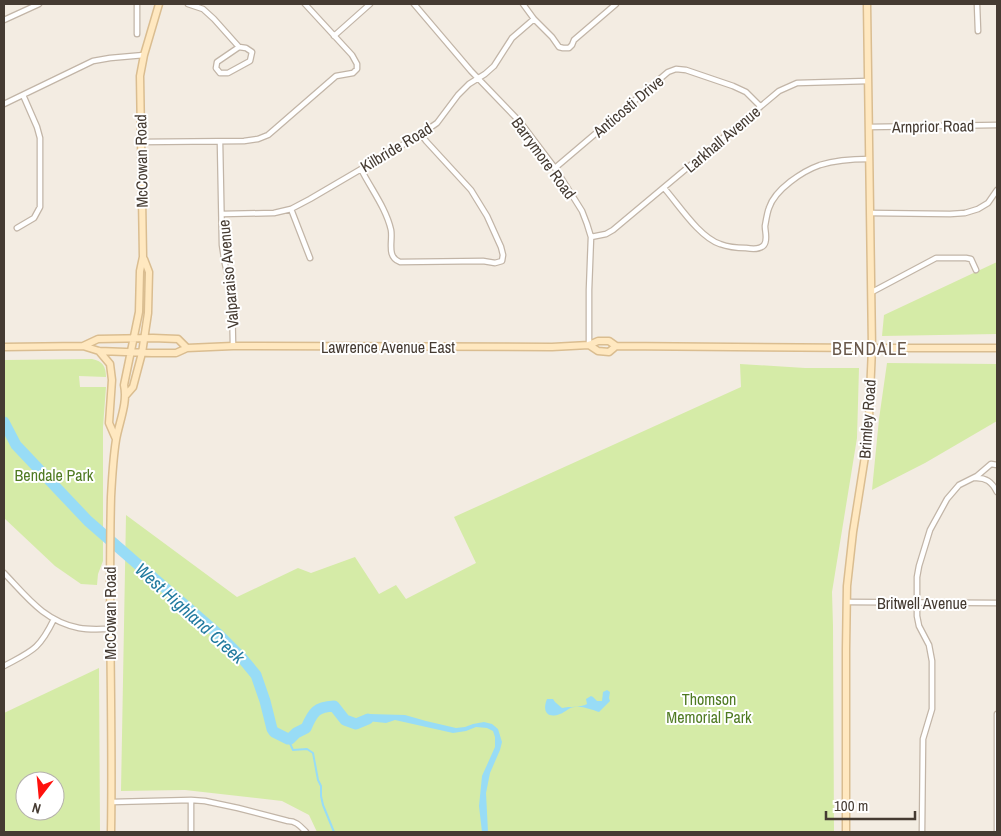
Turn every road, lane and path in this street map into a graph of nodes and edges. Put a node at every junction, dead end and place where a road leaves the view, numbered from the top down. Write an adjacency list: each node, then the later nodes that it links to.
1 (40, 4): 13 (street)
2 (137, 4): 15 (street)
3 (159, 4): 18 (main road, McCowan Road)
4 (188, 4): 17 (street)
5 (305, 4): 16 (street)
6 (370, 4): 16 (street)
7 (414, 4): 19 (street, Barrymore Road)
8 (523, 4): 12 (street)
9 (616, 4): 12 (street)
10 (867, 4): 20 (main road, Brimley Road)
11 (977, 4): 14 (street)
12 (534, 19): 19 (street, Kilbride Road)
13 (4, 20)
14 (978, 32)
15 (137, 34)
16 (334, 36): 28 (street)
17 (240, 47): 17 (street)
18 (144, 55): 21 (street); 27 (main road, McCowan Road)
19 (478, 78): 26 (street, Kilbride Road); 31 (street, Barrymore Road)
20 (868, 81): 23 (street, Larkhall Avenue); 25 (main road, Brimley Road)
21 (23, 95): 22 (street); 37 (street)
22 (4, 104)
23 (760, 106): 31 (street, Anticosti Drive); 32 (street, Larkhall Avenue)
24 (997, 125): 25 (street, Arnprior Road)
25 (869, 127): 29 (main road, Brimley Road)
26 (421, 134): 30 (street, Kilbride Road); 30 (street)
27 (141, 142): 28 (street); 39 (main road, McCowan Road)
28 (220, 142): 36 (street, Valparaiso Avenue)
29 (869, 159): 32 (street); 35 (main road, Brimley Road)
30 (361, 168): 34 (street, Kilbride Road)
31 (555, 168): 38 (street, Barrymore Road)
32 (664, 188): 38 (street, Larkhall Avenue)
33 (997, 190): 35 (street)
34 (291, 209): 36 (street, Kilbride Road); 40 (street)
35 (870, 213): 42 (main road, Brimley Road)
36 (222, 214): 47 (street, Valparaiso Avenue)
37 (17, 228)
38 (591, 237): 45 (street, Barrymore Road)
39 (144, 258): 43 (main road, McCowan Road); 44 (main road, McCowan Road)
40 (310, 258)
41 (976, 270): 42 (street)
42 (872, 292): 51 (main road, Brimley Road)
43 (135, 338): 44 (main road, Lawrence Avenue East); 46 (main road, Lawrence Avenue East); 54 (main road, McCowan Road)
44 (144, 338): 50 (main road, Lawrence Avenue East); 55 (main road, McCowan Road)
45 (590, 345): 47 (main road, Lawrence Avenue East); 48 (main road, Lawrence Avenue East); 48 (main road, Lawrence Avenue East)
46 (83, 346): 49 (main road, Lawrence Avenue East); 53 (main road, Lawrence Avenue East)
47 (233, 346): 50 (main road, Lawrence Avenue East)
48 (616, 346): 51 (main road, Lawrence Avenue East)
49 (4, 347)
50 (187, 348): 55 (main road, Lawrence Avenue East)
51 (872, 348): 52 (main road, Lawrence Avenue East); 62 (main road, Brimley Road)
52 (997, 348)
53 (99, 351): 54 (main road, Lawrence Avenue East); 57 (main road)
54 (131, 353): 55 (main road, Lawrence Avenue East); 56 (main road, McCowan Road)
55 (142, 353): 56 (main road, McCowan Road)
56 (126, 395): 57 (main road, McCowan Road)
57 (116, 438): 66 (main road, McCowan Road)
58 (997, 465): 59 (street)
59 (973, 478): 60 (street); 63 (street)
60 (997, 492)
61 (4, 573): 65 (street)
62 (847, 602): 63 (street, Britwell Avenue); 74 (main road, Brimley Road)
63 (917, 603): 64 (street, Britwell Avenue); 75 (street)
64 (997, 603)
65 (54, 620): 66 (street); 67 (street)
66 (110, 630): 70 (main road, McCowan Road)
67 (4, 666)
68 (997, 714): 76 (street)
69 (190, 800): 70 (street); 72 (street); 73 (street)
70 (112, 802): 71 (main road, McCowan Road)
71 (111, 832)
72 (191, 832)
73 (306, 832)
74 (846, 832)
75 (922, 832)
76 (997, 832)

